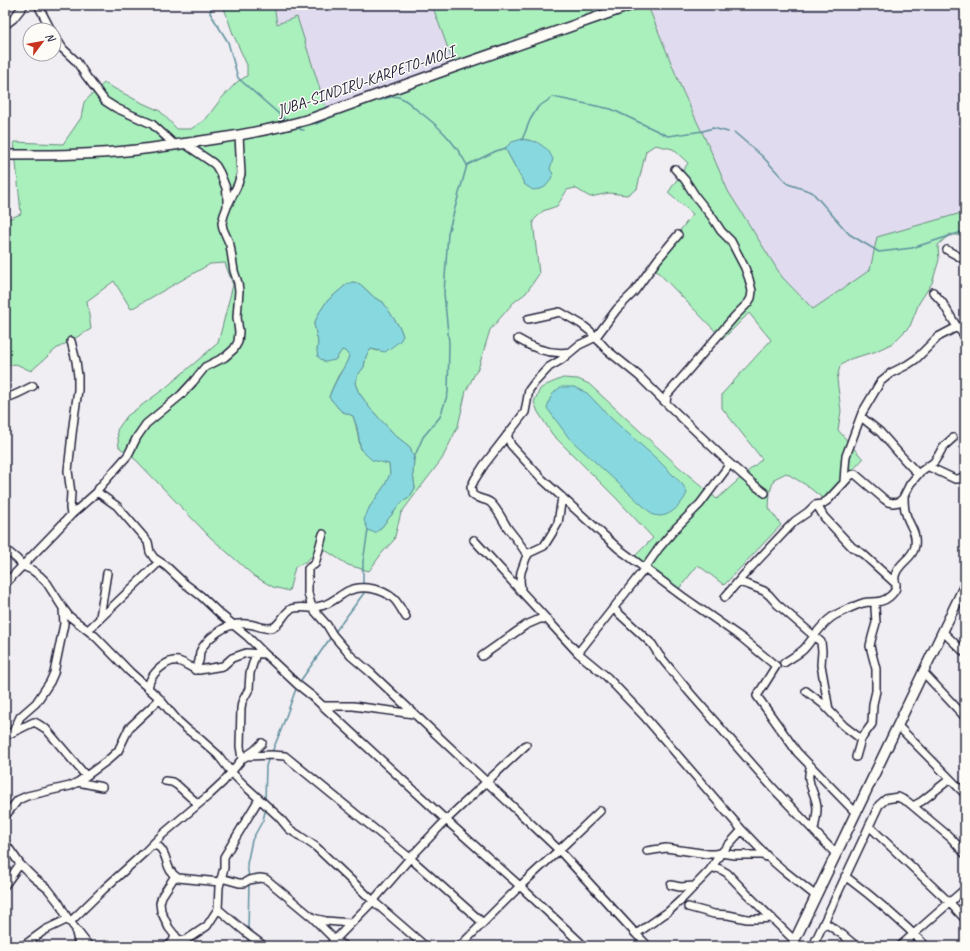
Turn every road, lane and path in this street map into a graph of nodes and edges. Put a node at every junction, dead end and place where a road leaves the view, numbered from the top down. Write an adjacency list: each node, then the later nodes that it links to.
1 (24, 5): 5 (street)
2 (38, 5): 4 (street)
3 (632, 5): 7 (main road, JUBA-SINDIRU-KARPETO-MOLI)
4 (47, 22)
5 (5, 25)
6 (62, 47): 9 (street)
7 (240, 135): 8 (main road, JUBA-SINDIRU-KARPETO-MOLI); 12 (street)
8 (185, 144): 9 (main road, JUBA-SINDIRU-KARPETO-MOLI); 12 (street)
9 (175, 145): 10 (main road, JUBA-SINDIRU-KARPETO-MOLI)
10 (5, 155)
11 (675, 169): 26 (street)
12 (226, 207): 35 (street)
13 (678, 235): 20 (street)
14 (947, 250): 15 (street)
15 (965, 260)
16 (933, 292): 18 (street)
17 (528, 319): 20 (street)
18 (957, 327): 19 (street); 27 (street)
19 (965, 336)
20 (596, 337): 23 (street); 26 (street)
21 (518, 338): 23 (street)
22 (71, 341): 41 (street)
23 (570, 352): 28 (street)
24 (33, 386): 25 (street)
25 (5, 398)
26 (666, 403): 30 (street)
27 (861, 416): 32 (street); 34 (street)
28 (507, 435): 38 (street); 46 (street)
29 (953, 438): 31 (street)
30 (728, 462): 36 (street); 49 (street)
31 (927, 466): 32 (street); 33 (street)
32 (918, 474): 37 (street)
33 (965, 476)
34 (844, 482): 39 (street); 40 (street)
35 (97, 492): 41 (street); 64 (street)
36 (765, 493)
37 (904, 496): 39 (street); 42 (street)
38 (562, 497): 46 (street); 49 (street)
39 (893, 503): 42 (street)
40 (817, 505): 51 (street); 53 (street)
41 (71, 515): 48 (street)
42 (906, 515): 53 (street)
43 (323, 534): 59 (street)
44 (474, 540): 55 (street)
45 (5, 549): 48 (street)
46 (527, 555): 55 (street)
47 (156, 565): 61 (street)
48 (23, 566): 52 (street); 58 (street)
49 (645, 568): 60 (street); 91 (street)
50 (107, 573): 61 (street)
51 (738, 582): 56 (street); 67 (street)
52 (5, 584)
53 (896, 584): 57 (street)
54 (965, 585): 66 (main road)
55 (521, 590): 63 (street)
56 (726, 597)
57 (876, 602): 67 (street); 86 (street)
58 (63, 608): 65 (street); 84 (street)
59 (312, 608): 62 (street); 64 (street); 81 (street)
60 (613, 608): 69 (street); 109 (street)
61 (100, 617): 65 (street)
62 (406, 617)
63 (547, 618): 69 (street); 72 (street)
64 (234, 624): 70 (street); 74 (street)
65 (88, 630): 76 (street)
66 (943, 632): 71 (street); 75 (main road)
67 (814, 636): 73 (street); 80 (street)
68 (256, 653): 70 (street); 74 (street); 89 (street)
69 (578, 653): 108 (street)
70 (264, 654): 79 (street)
71 (965, 654)
72 (482, 656)
73 (784, 663)
74 (195, 670): 76 (street)
75 (923, 672): 82 (street); 83 (main road)
76 (148, 688): 78 (street)
77 (806, 691): 80 (street)
78 (160, 700): 92 (street); 93 (street)
79 (322, 706): 81 (street); 106 (street)
80 (829, 710): 86 (street)
81 (414, 714): 97 (street)
82 (965, 717)
83 (898, 726): 94 (street); 104 (main road)
84 (13, 732): 85 (street); 93 (street)
85 (5, 736)
86 (861, 739): 90 (street)
87 (262, 742): 89 (street)
88 (526, 745): 97 (street)
89 (245, 757): 92 (street); 119 (street)
90 (856, 757)
91 (811, 766): 104 (street); 109 (street)
92 (231, 772): 100 (street); 101 (street)
93 (86, 776): 96 (street)
94 (950, 779): 99 (street); 102 (street)
95 (165, 781): 101 (street)
96 (78, 782): 98 (street); 105 (street)
97 (487, 782): 106 (street); 112 (street)
98 (102, 787)
99 (965, 794)
100 (259, 799): 124 (street); 131 (street)
101 (198, 804): 111 (street)
102 (913, 806): 107 (street); 117 (street)
103 (600, 810): 112 (street)
104 (856, 813): 116 (main road)
105 (5, 816)
106 (446, 820): 119 (street); 127 (street)
107 (869, 826): 123 (street); 132 (street)
108 (742, 830): 115 (street); 118 (street)
109 (814, 830): 116 (street)
110 (5, 843): 120 (street)
111 (153, 844): 122 (street); 138 (street)
112 (559, 850): 127 (street); 143 (street)
113 (647, 851): 114 (street)
114 (700, 853): 115 (street); 121 (street)
115 (721, 853): 118 (street); 121 (street)
116 (836, 854): 130 (main road)
117 (965, 854)
118 (768, 857): 130 (street)
119 (410, 858): 131 (street); 141 (street)
120 (20, 864): 125 (street); 138 (street)
121 (712, 867): 128 (street); 136 (street)
122 (175, 876): 124 (street); 146 (street)
123 (845, 876): 139 (street); 144 (street)
124 (221, 880): 134 (street); 135 (street)
125 (5, 885)
126 (671, 885): 128 (street)
127 (520, 886): 141 (street); 158 (street)
128 (694, 886): 143 (street)
129 (965, 889): 132 (street)
130 (816, 896): 148 (main road)
131 (373, 901): 140 (street); 156 (street)
132 (950, 903): 137 (street); 144 (street)
133 (688, 907): 136 (street)
134 (218, 909): 145 (street); 154 (street)
135 (313, 918): 140 (street); 147 (street)
136 (772, 918): 148 (street)
137 (965, 919)
138 (69, 920): 142 (street); 149 (street)
139 (824, 922): 160 (street); 161 (street)
140 (351, 923): 147 (street)
141 (483, 923): 157 (street)
142 (75, 928): 150 (street); 151 (street)
143 (636, 934): 159 (street)
144 (914, 934): 162 (street); 163 (street)
145 (192, 936): 146 (street); 153 (street)
146 (179, 940): 152 (street)
147 (331, 943): 155 (street)
148 (793, 943)
149 (22, 946)
150 (78, 946)
151 (89, 946)
152 (168, 946)
153 (191, 946)
154 (264, 946)
155 (344, 946)
156 (425, 946)
157 (460, 946)
158 (584, 946)
159 (648, 946)
160 (813, 946)
161 (856, 946)
162 (900, 946)
163 (926, 946)

